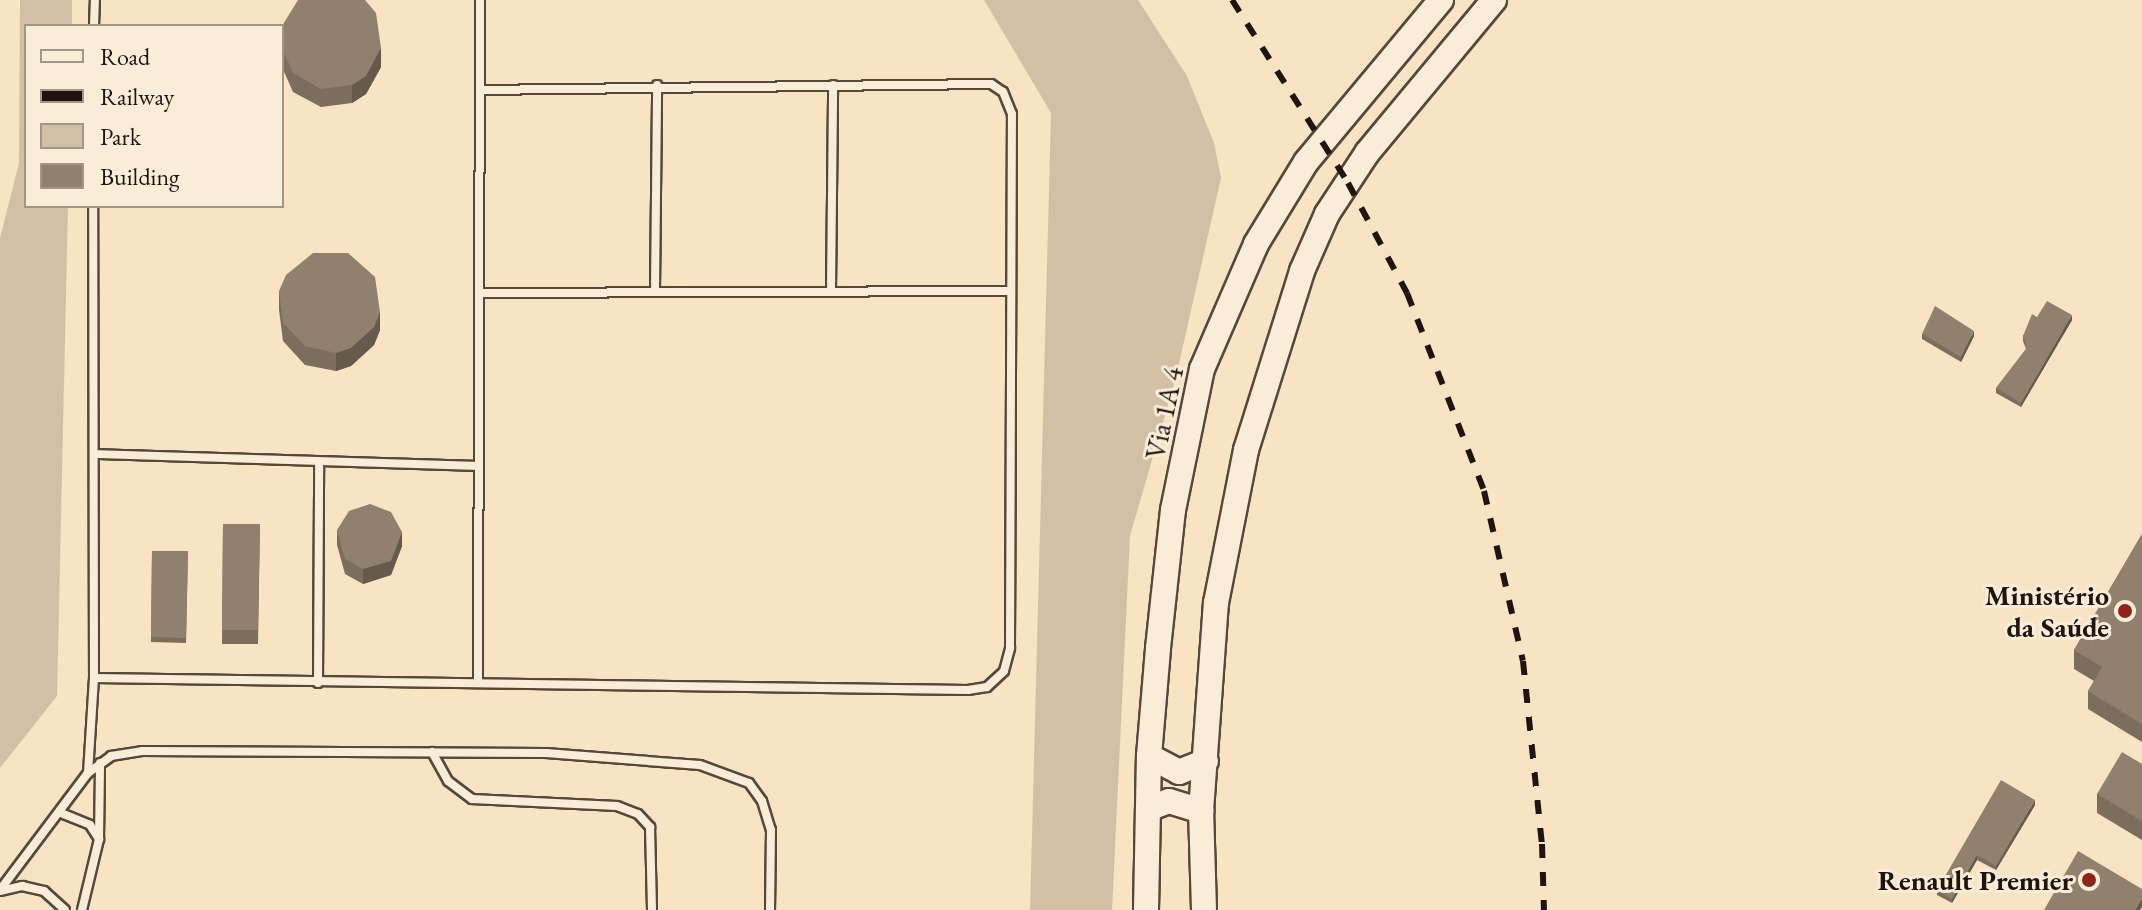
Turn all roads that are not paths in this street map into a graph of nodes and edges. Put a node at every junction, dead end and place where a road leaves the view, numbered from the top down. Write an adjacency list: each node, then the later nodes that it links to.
1 (95, 0): 5 (lane)
2 (480, 0): 8 (lane)
3 (1441, 0): 21 (main road, Via 1A 4)
4 (1494, 0): 22 (main road)
5 (94, 24)
6 (657, 85): 7 (lane); 8 (lane); 10 (lane)
7 (833, 85): 11 (lane); 12 (lane)
8 (480, 90): 13 (lane)
9 (93, 208): 14 (lane)
10 (655, 290): 11 (lane); 13 (lane)
11 (831, 290): 12 (lane)
12 (1011, 291): 19 (lane)
13 (480, 293): 16 (lane)
14 (95, 454): 15 (lane); 17 (lane)
15 (319, 463): 16 (lane); 18 (lane)
16 (475, 466): 19 (lane)
17 (94, 678): 18 (lane); 24 (lane)
18 (318, 683): 19 (lane)
19 (478, 683)
20 (432, 752): 23 (lane); 32 (lane); 33 (lane)
21 (1149, 756): 22 (main road); 25 (main road, Via 1A 4)
22 (1206, 761): 26 (main road)
23 (100, 763): 24 (lane); 28 (lane)
24 (88, 773): 27 (lane)
25 (1148, 809): 26 (main road); 34 (main road, Via 1A 4)
26 (1201, 811): 35 (main road)
27 (61, 813): 28 (lane); 29 (lane)
28 (99, 839): 31 (lane)
29 (0, 891): 30 (lane)
30 (65, 910)
31 (82, 910)
32 (652, 910)
33 (770, 910)
34 (1146, 910)
35 (1204, 910)

